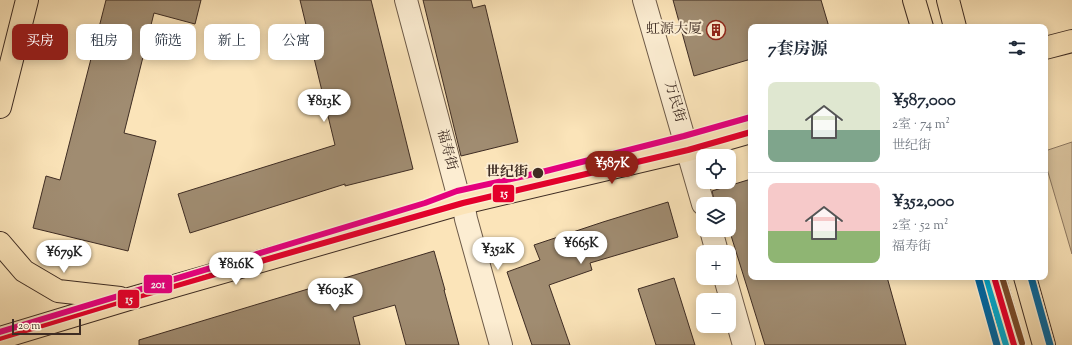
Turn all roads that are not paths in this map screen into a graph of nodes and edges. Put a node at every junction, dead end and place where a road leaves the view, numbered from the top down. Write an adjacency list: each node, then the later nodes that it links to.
1 (27, 0): 10 (main road)
2 (406, 0): 14 (street, 福寿街)
3 (644, 0): 12 (street, 万民街)
4 (914, 0): 6 (main road)
5 (948, 0): 7 (main road)
6 (921, 24)
7 (954, 24)
8 (1072, 41): 9 (main road)
9 (1048, 47)
10 (0, 107)
11 (748, 133): 12 (main road)
12 (688, 150): 13 (street, 万民街); 14 (main road)
13 (701, 197)
14 (463, 203): 19 (main road); 21 (street, 福寿街)
15 (0, 243): 19 (main road)
16 (995, 280): 23 (main road)
17 (1026, 280): 24 (main road)
18 (726, 285): 22 (street)
19 (129, 299): 20 (main road)
20 (0, 338)
21 (501, 345)
22 (744, 345)
23 (1014, 345)
24 (1044, 345)

